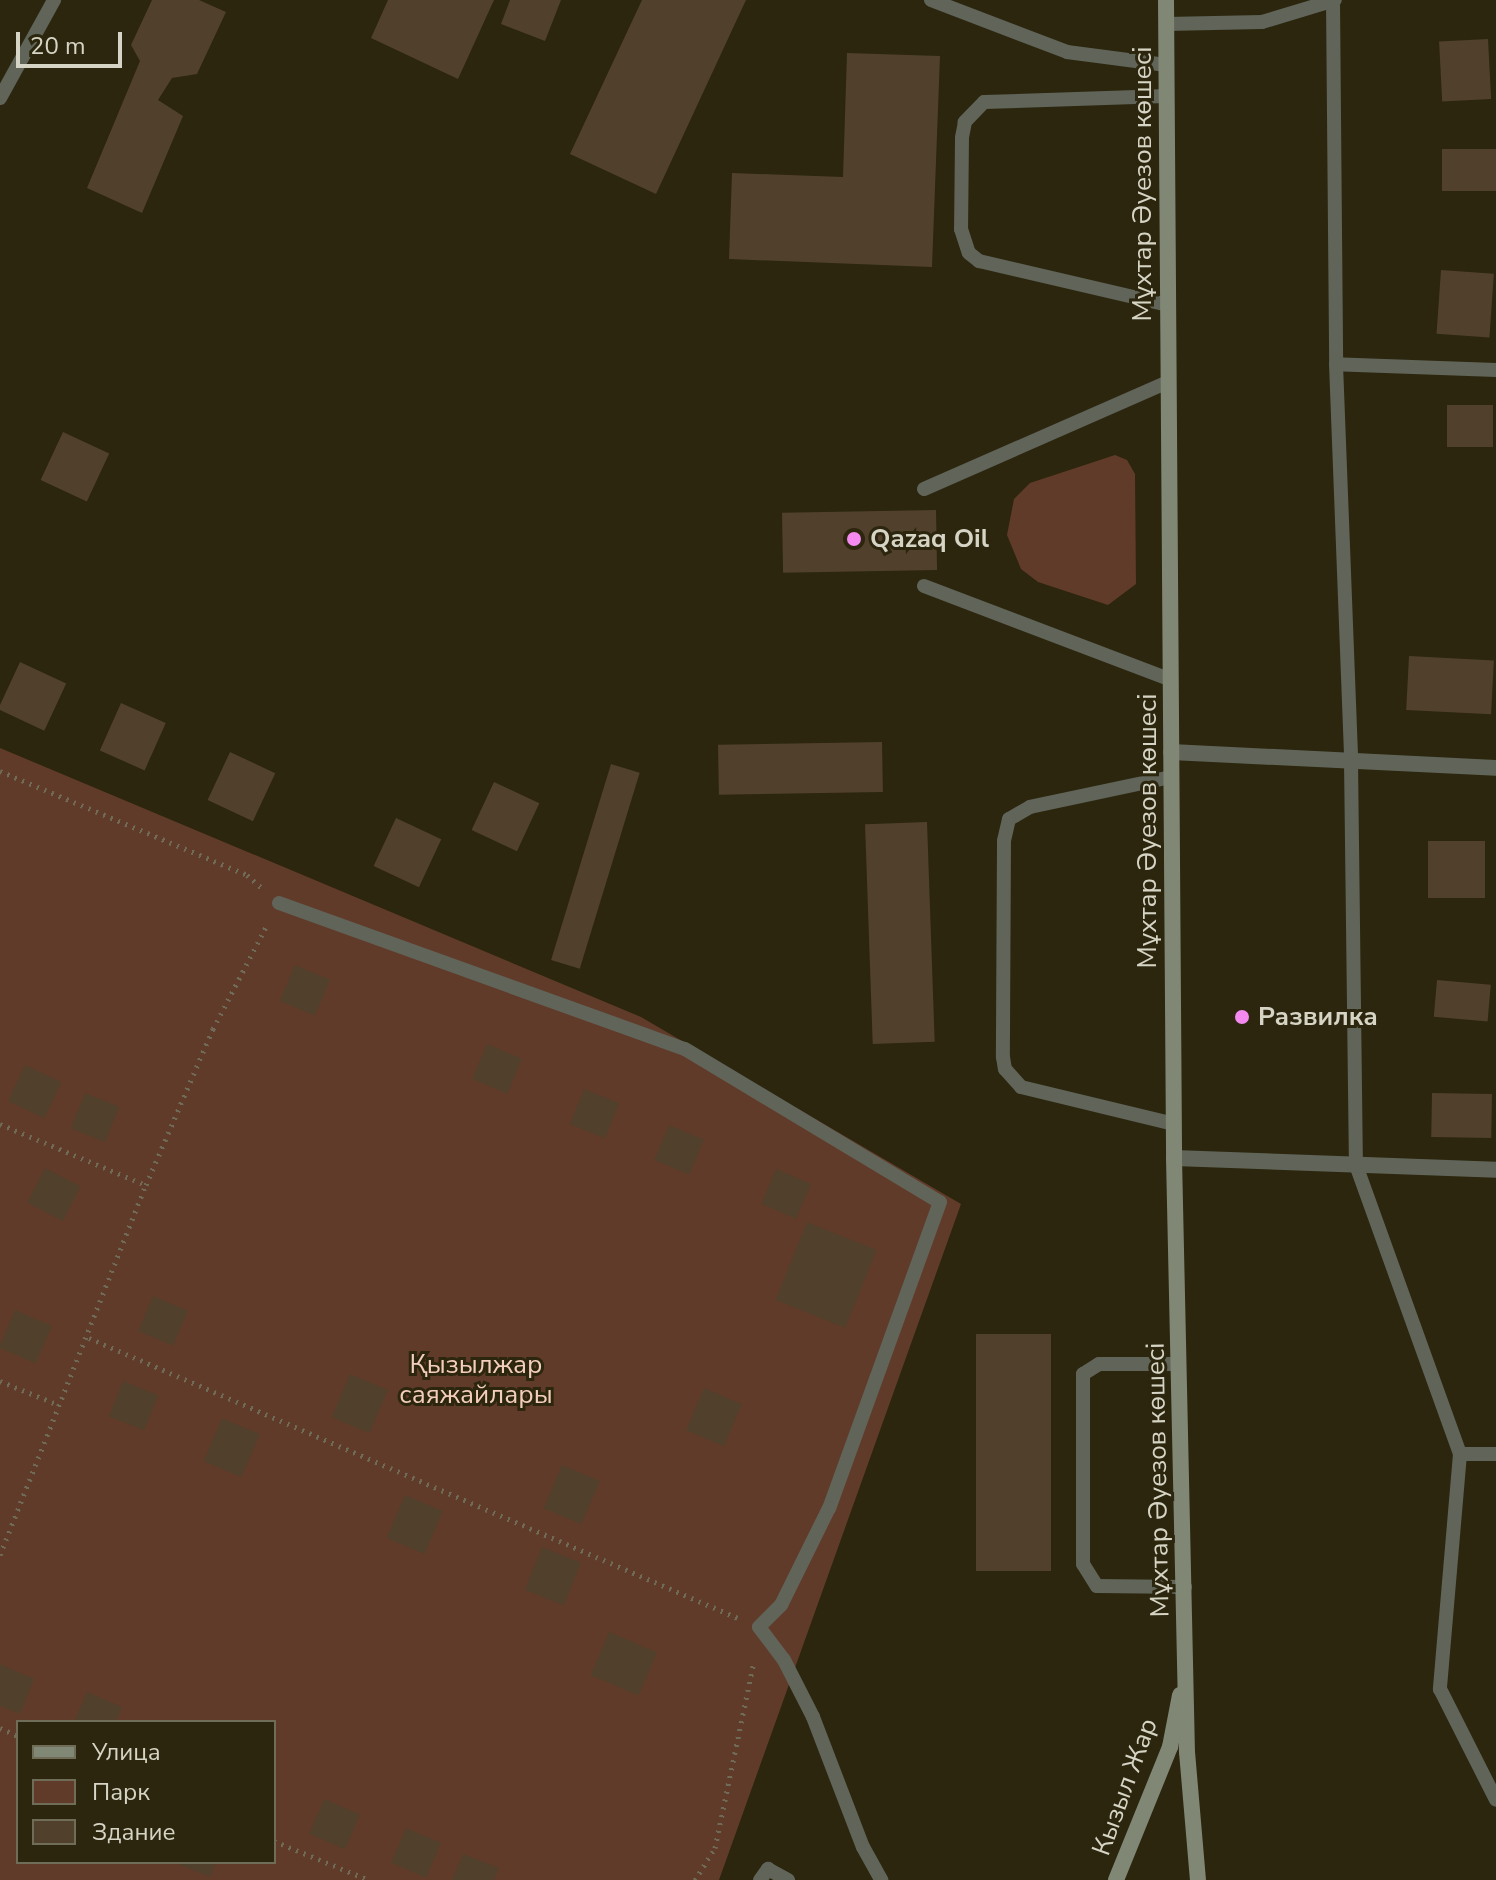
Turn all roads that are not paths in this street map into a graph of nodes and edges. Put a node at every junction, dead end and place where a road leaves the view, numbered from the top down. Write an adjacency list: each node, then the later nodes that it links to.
1 (54, 0): 8 (lane)
2 (931, 0): 6 (lane)
3 (1166, 0): 5 (main road, Мұхтар Әуезов көшесі)
4 (1333, 0): 5 (lane); 10 (lane)
5 (1166, 24): 6 (main road, Мұхтар Әуезов көшесі)
6 (1166, 65): 7 (main road, Мұхтар Әуезов көшесі)
7 (1166, 96): 9 (main road, Мұхтар Әуезов көшесі); 9 (lane)
8 (0, 98)
9 (1168, 305): 12 (main road, Мұхтар Әуезов көшесі)
10 (1336, 364): 11 (lane); 17 (lane)
11 (1496, 370)
12 (1168, 382): 13 (lane); 15 (main road, Мұхтар Әуезов көшесі)
13 (924, 489)
14 (924, 586): 15 (lane)
15 (1171, 680): 16 (main road, Мұхтар Әуезов көшесі)
16 (1171, 752): 17 (street); 19 (main road, Мұхтар Әуезов көшесі)
17 (1351, 761): 18 (street); 23 (lane)
18 (1496, 768)
19 (1171, 777): 21 (main road, Мұхтар Әуезов көшесі); 21 (lane)
20 (279, 903): 33 (lane)
21 (1174, 1124): 22 (main road, Мұхтар Әуезов көшесі)
22 (1174, 1158): 23 (street); 25 (main road, Мұхтар Әуезов көшесі)
23 (1356, 1165): 24 (street); 26 (lane)
24 (1496, 1170)
25 (1179, 1364): 28 (main road, Мұхтар Әуезов көшесі); 28 (lane)
26 (1460, 1454): 27 (lane); 30 (lane)
27 (1496, 1454)
28 (1185, 1587): 29 (main road, Мұхтар Әуезов көшесі)
29 (1186, 1663): 34 (main road, Кызыл Жар); 35 (main road)
30 (1496, 1800)
31 (760, 1880): 32 (lane)
32 (788, 1880)
33 (881, 1880)
34 (1116, 1880)
35 (1198, 1880)

